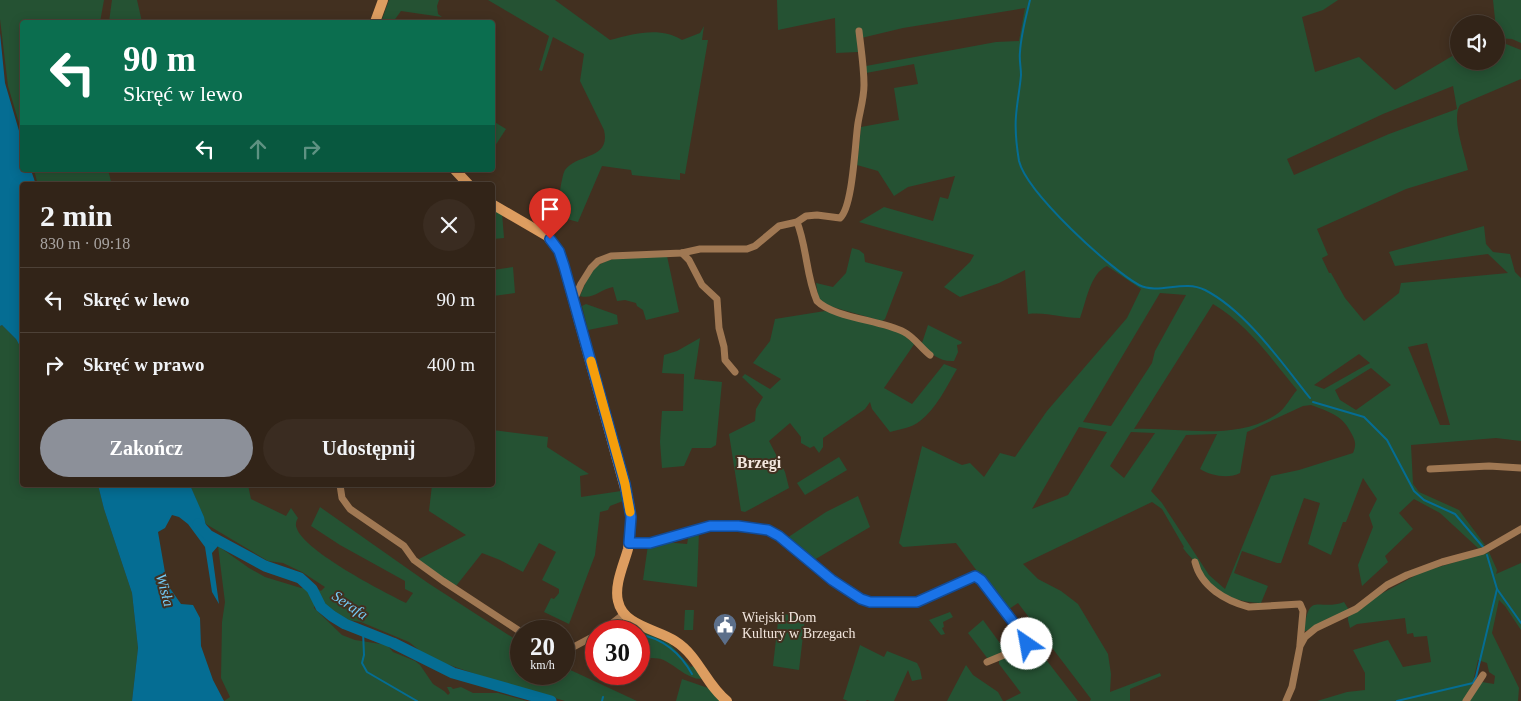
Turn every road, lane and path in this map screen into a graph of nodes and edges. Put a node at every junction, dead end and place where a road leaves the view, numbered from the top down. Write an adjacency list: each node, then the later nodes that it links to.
1 (383, 0): 2 (street)
2 (376, 20)
3 (859, 31): 7 (street)
4 (457, 172): 5 (street)
5 (466, 182)
6 (495, 206): 9 (street)
7 (797, 222): 8 (street); 10 (street)
8 (682, 253): 9 (street); 11 (street)
9 (574, 300): 16 (street)
10 (930, 355)
11 (735, 372)
12 (1521, 468): 13 (street)
13 (1430, 469)
14 (340, 487): 20 (street)
15 (1521, 529): 21 (street)
16 (629, 543): 18 (street); 22 (street)
17 (1194, 562): 21 (street)
18 (624, 614): 19 (street); 24 (street)
19 (616, 620)
20 (510, 625)
21 (1300, 646): 25 (street)
22 (987, 662)
23 (1484, 675): 26 (street)
24 (728, 701)
25 (1286, 701)
26 (1466, 701)

